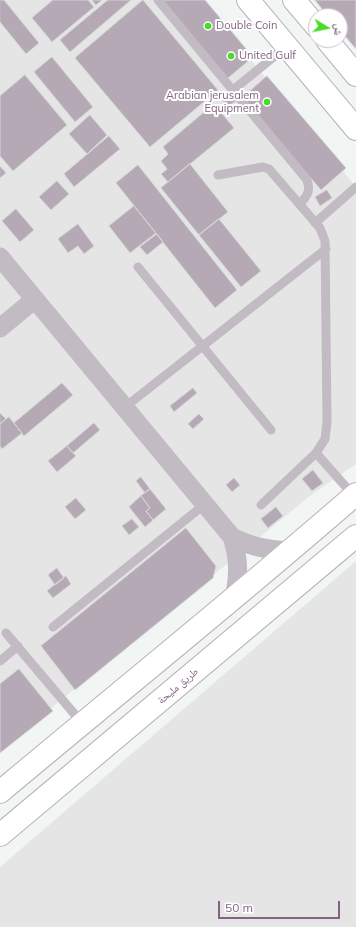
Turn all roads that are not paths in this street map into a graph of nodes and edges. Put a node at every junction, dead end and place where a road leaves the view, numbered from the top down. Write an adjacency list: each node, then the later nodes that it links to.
1 (158, 0): 8 (lane)
2 (248, 0): 5 (main road)
3 (294, 0): 4 (main road)
4 (308, 17)
5 (287, 46): 8 (lane); 9 (main road)
6 (334, 48): 7 (main road)
7 (356, 75)
8 (233, 90): 12 (lane)
9 (356, 129)
10 (218, 175): 12 (lane)
11 (356, 187): 13 (lane)
12 (300, 204): 13 (lane)
13 (315, 222): 14 (lane)
14 (326, 249): 19 (lane); 22 (lane)
15 (0, 257): 17 (street)
16 (138, 268): 19 (lane)
17 (35, 299): 18 (street); 20 (street)
18 (0, 328)
19 (202, 346): 20 (lane); 21 (lane)
20 (125, 407): 24 (street)
21 (271, 430)
22 (316, 453): 23 (lane); 25 (lane)
23 (355, 495): 28 (main road)
24 (205, 504): 27 (street); 30 (lane)
25 (261, 505)
26 (356, 536): 35 (main road, طريق مليحة)
27 (232, 537): 28 (street); 29 (street)
28 (291, 551): 29 (main road)
29 (234, 598): 34 (main road)
30 (53, 627)
31 (6, 633): 32 (lane)
32 (18, 646): 33 (lane); 34 (lane)
33 (0, 661)
34 (88, 718): 35 (main road); 36 (main road)
35 (95, 756): 37 (main road, طريق مليحة)
36 (0, 792)
37 (0, 835)

